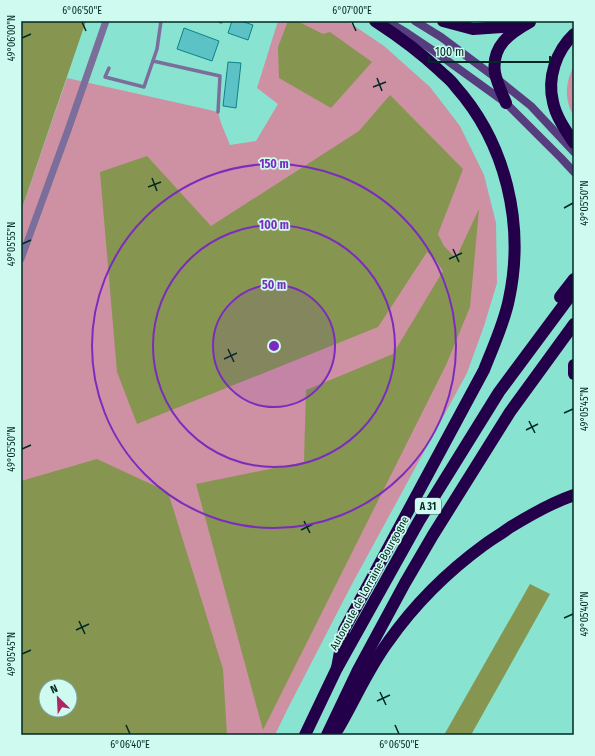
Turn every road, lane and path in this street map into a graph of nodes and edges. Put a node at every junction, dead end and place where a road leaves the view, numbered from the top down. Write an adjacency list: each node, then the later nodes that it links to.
1 (106, 21): 17 (street)
2 (161, 21): 9 (lane)
3 (375, 21): 25 (highway)
4 (387, 21): 12 (main road)
5 (415, 21): 11 (main road)
6 (443, 21): 7 (highway)
7 (531, 21): 11 (highway)
8 (574, 34): 14 (highway)
9 (153, 61): 10 (lane); 13 (lane)
10 (109, 68)
11 (496, 78): 12 (highway); 15 (main road)
12 (506, 102): 16 (main road)
13 (218, 112)
14 (574, 143)
15 (574, 152)
16 (574, 172)
17 (21, 259)
18 (574, 279): 23 (highway)
19 (574, 291): 23 (highway, Autoroute de Lorraine-Bourgogne / A 31)
20 (574, 324): 27 (highway, A 31)
21 (574, 365): 22 (highway)
22 (574, 374)
23 (499, 392): 25 (highway, Autoroute de Lorraine-Bourgogne / A 31)
24 (574, 495): 28 (highway)
25 (337, 668): 26 (highway, Autoroute de Lorraine-Bourgogne / A 31)
26 (305, 735)
27 (327, 735)
28 (334, 735)

